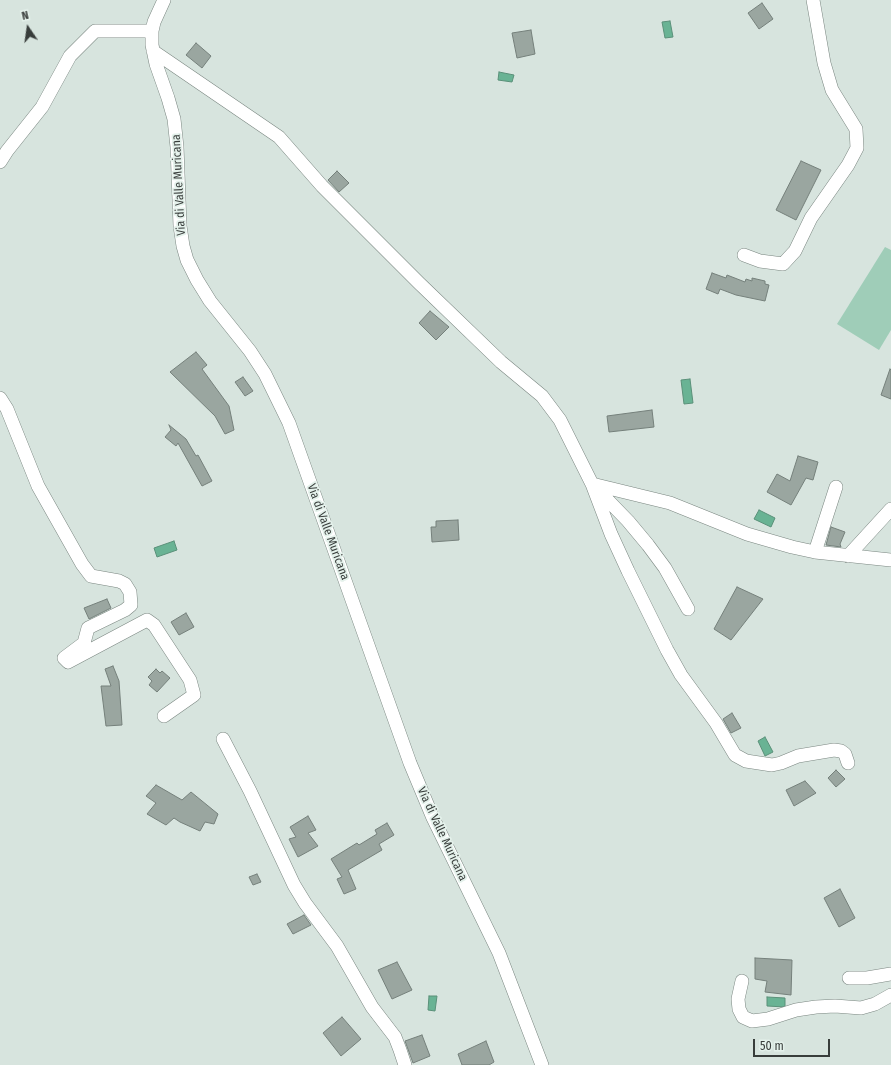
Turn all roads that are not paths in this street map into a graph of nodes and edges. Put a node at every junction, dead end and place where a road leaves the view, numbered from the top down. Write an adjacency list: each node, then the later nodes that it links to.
1 (164, 0): 3 (street, Via di Valle Muricana)
2 (813, 0): 6 (street)
3 (152, 31): 4 (street, Via di Valle Muricana); 5 (street)
4 (152, 51): 8 (street); 23 (street, Via di Valle Muricana)
5 (0, 162)
6 (744, 255)
7 (0, 398): 15 (street)
8 (592, 484): 11 (street); 14 (street); 17 (street)
9 (836, 488): 11 (street)
10 (891, 509): 12 (street)
11 (814, 552): 12 (street)
12 (848, 556): 13 (street)
13 (891, 560)
14 (688, 610)
15 (164, 716)
16 (223, 739): 22 (street)
17 (848, 763)
18 (891, 974): 19 (street)
19 (849, 978)
20 (742, 981): 21 (street)
21 (891, 995)
22 (405, 1065)
23 (542, 1065)

